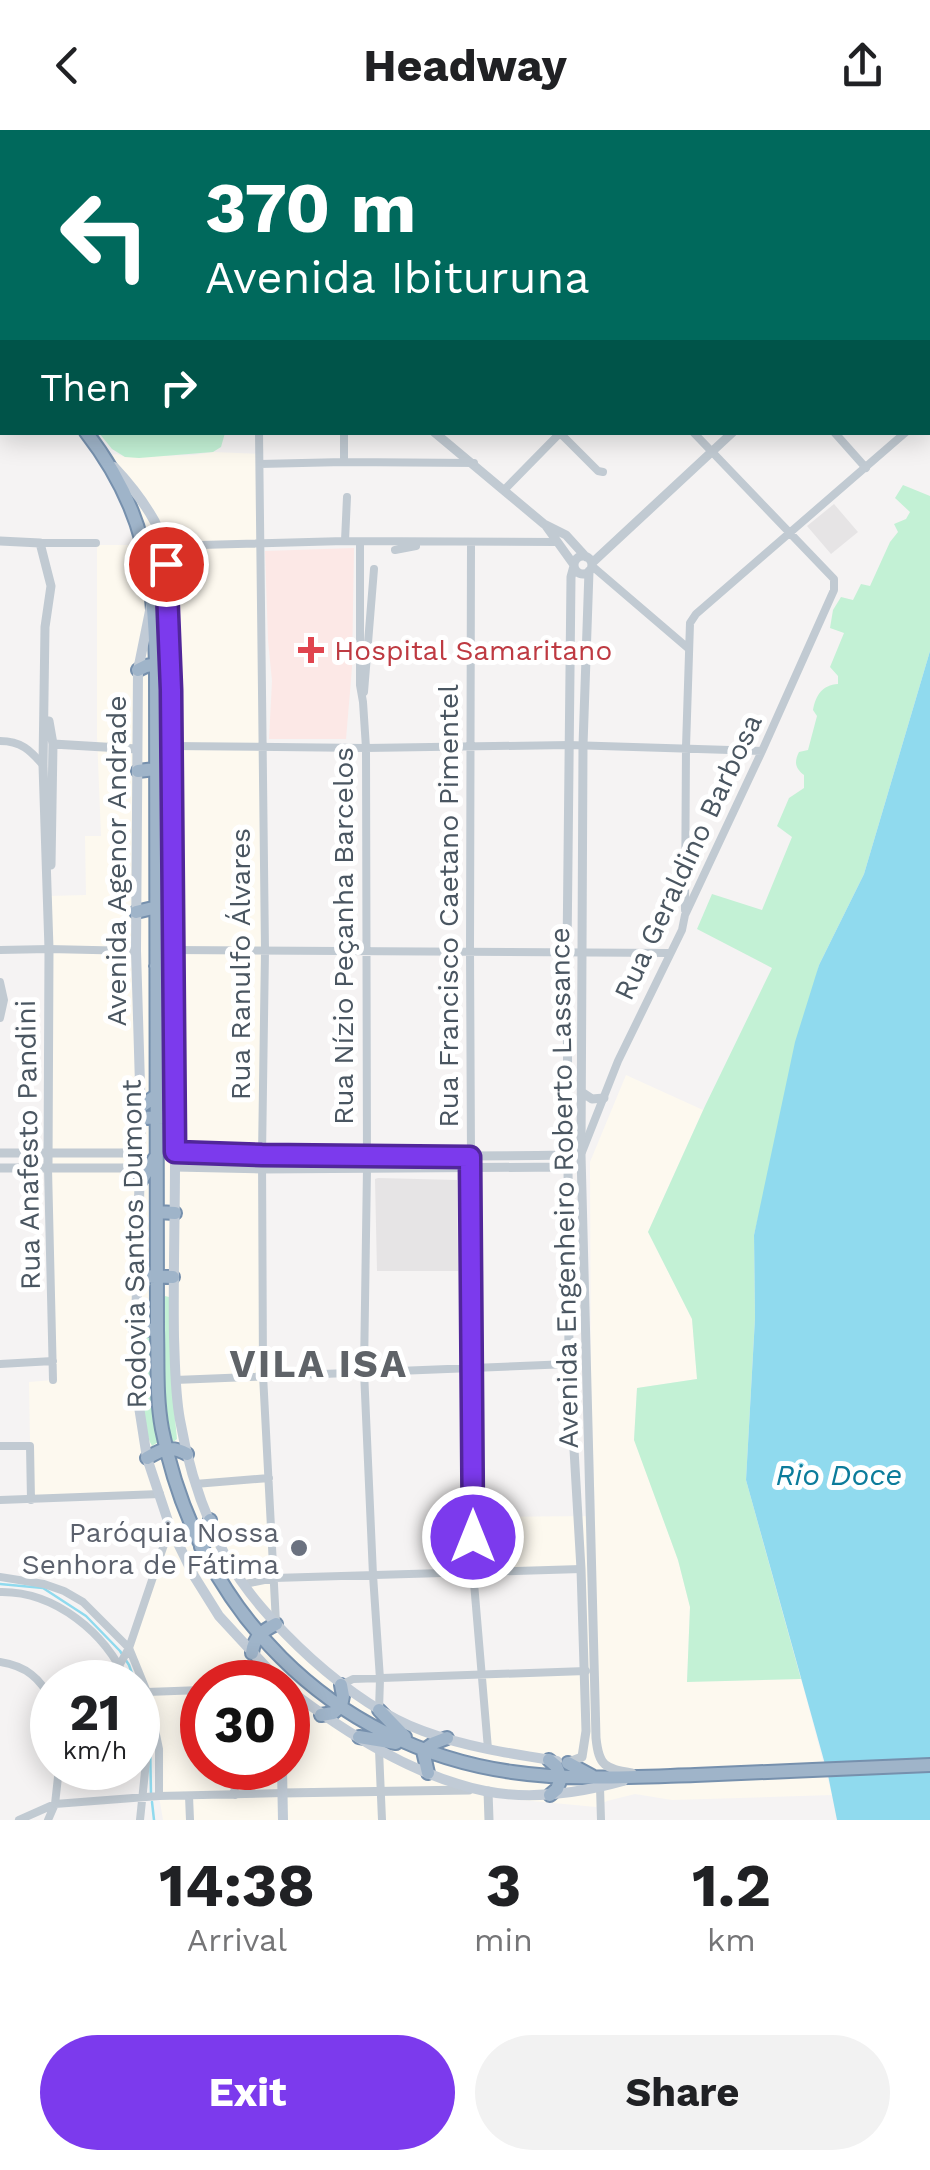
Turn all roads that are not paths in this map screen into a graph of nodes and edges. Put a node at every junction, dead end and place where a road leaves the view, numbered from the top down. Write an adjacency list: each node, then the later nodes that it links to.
1 (88, 435): 12 (highway, Rodovia Santos Dumont)
2 (259, 435): 15 (street, Rua Ranulfo Álvares)
3 (344, 435): 13 (street)
4 (438, 435): 14 (street)
5 (558, 435): 18 (street)
6 (562, 435): 17 (street)
7 (696, 435): 11 (street)
8 (730, 435): 11 (street)
9 (837, 435): 16 (street)
10 (903, 435): 16 (street)
11 (712, 452): 21 (street); 33 (street)
12 (104, 456): 31 (main road, Avenida Agenor Andrade); 36 (highway, Rodovia Santos Dumont)
13 (344, 462): 14 (street); 15 (street)
14 (474, 463): 18 (street)
15 (260, 464): 30 (street, Rua Ranulfo Álvares)
16 (866, 468): 21 (street)
17 (603, 472)
18 (504, 489): 20 (street)
19 (348, 496): 23 (street)
20 (544, 524): 26 (street); 33 (street)
21 (791, 532): 37 (street); 54 (street, Rua Geraldino Barbosa)
22 (0, 541): 24 (street)
23 (345, 541): 25 (street); 30 (street)
24 (40, 542): 27 (street); 42 (street, Rua Anafesto Pandini)
25 (360, 542): 28 (street); 43 (street, Rua Nízio Peçanha Barcelos)
26 (556, 542): 29 (street); 34 (street)
27 (96, 543)
28 (435, 543): 29 (street); 32 (street)
29 (471, 543): 50 (street, Rua Francisco Caetano Pimentel)
30 (261, 544): 31 (street); 49 (street, Rua Ranulfo Álvares)
31 (163, 546): 40 (main road, Avenida Agenor Andrade)
32 (395, 550)
33 (590, 564): 34 (street); 37 (street); 39 (street, Avenida Engenheiro Roberto Lassance)
34 (574, 566): 38 (street, Avenida Engenheiro Roberto Lassance)
35 (374, 568): 43 (street, Rua Nízio Peçanha Barcelos)
36 (154, 600): 40 (highway, Rodovia Santos Dumont); 41 (main road, Avenida Agenor Andrade)
37 (689, 649): 52 (street)
38 (570, 652): 39 (street); 46 (street, Avenida Engenheiro Roberto Lassance)
39 (586, 652): 47 (street, Avenida Engenheiro Roberto Lassance)
40 (163, 663): 41 (highway); 48 (main road, Avenida Agenor Andrade); 56 (highway, Rodovia Santos Dumont)
41 (138, 670): 53 (main road, Avenida Agenor Andrade)
42 (45, 688): 45 (street, Rua Anafesto Pandini); 55 (street, Rua Anafesto Pandini)
43 (363, 702): 51 (street, Rua Nízio Peçanha Barcelos)
44 (0, 741): 55 (street)
45 (53, 744): 53 (street); 60 (street, Rua Anafesto Pandini)
46 (569, 745): 47 (street); 50 (street); 69 (street, Avenida Engenheiro Roberto Lassance)
47 (584, 745): 52 (street); 70 (street, Avenida Engenheiro Roberto Lassance)
48 (172, 746): 49 (street); 57 (main road, Avenida Agenor Andrade)
49 (263, 746): 51 (street); 66 (street, Rua Ranulfo Álvares)
50 (470, 747): 51 (street); 68 (street, Rua Francisco Caetano Pimentel)
51 (366, 748): 67 (street, Rua Nízio Peçanha Barcelos)
52 (686, 748): 54 (street); 62 (street)
53 (137, 749): 58 (main road, Avenida Agenor Andrade)
54 (762, 751): 62 (street, Rua Geraldino Barbosa)
55 (43, 765): 60 (street, Rua Anafesto Pandini)
56 (155, 768): 57 (highway); 58 (highway); 59 (highway, Rodovia Santos Dumont)
57 (172, 768): 72 (main road, Avenida Agenor Andrade)
58 (138, 771): 61 (main road, Avenida Agenor Andrade)
59 (157, 907): 61 (highway); 73 (highway, Rodovia Santos Dumont)
60 (47, 910): 63 (street, Rua Anafesto Pandini)
61 (136, 912): 65 (main road, Avenida Agenor Andrade)
62 (685, 915): 71 (street, Rua Geraldino Barbosa)
63 (49, 949): 64 (street); 65 (street); 85 (street, Rua Anafesto Pandini)
64 (0, 950)
65 (136, 951): 82 (main road, Avenida Agenor Andrade)
66 (265, 951): 67 (street); 72 (street); 90 (street, Rua Ranulfo Álvares)
67 (366, 951): 68 (street); 93 (street, Rua Nízio Peçanha Barcelos)
68 (470, 952): 69 (street); 94 (street, Rua Francisco Caetano Pimentel)
69 (567, 953): 70 (street); 91 (street, Avenida Engenheiro Roberto Lassance)
70 (584, 953): 71 (street); 79 (street, Avenida Engenheiro Roberto Lassance)
71 (669, 953): 81 (street, Rua Geraldino Barbosa)
72 (174, 958): 73 (highway); 77 (main road, Avenida Agenor Andrade)
73 (156, 966): 76 (highway, Rodovia Santos Dumont)
74 (0, 982): 75 (street)
75 (0, 1018)
76 (156, 1038): 77 (highway); 80 (highway, Rodovia Santos Dumont)
77 (175, 1038): 78 (main road, Avenida Agenor Andrade)
78 (174, 1078): 80 (highway); 84 (main road, Avenida Agenor Andrade)
79 (583, 1093): 81 (street); 89 (street, Avenida Engenheiro Roberto Lassance)
80 (157, 1095): 82 (highway); 83 (highway, Rodovia Santos Dumont)
81 (604, 1098): 89 (street, Rua Geraldino Barbosa)
82 (140, 1112): 83 (highway); 88 (main road, Avenida Agenor Andrade)
83 (157, 1117): 84 (highway); 92 (highway, Rodovia Santos Dumont)
84 (175, 1117): 86 (main road, Avenida Agenor Andrade)
85 (48, 1152): 87 (street); 88 (street); 98 (street, Rua Anafesto Pandini)
86 (175, 1152): 90 (street); 95 (main road, Avenida Agenor Andrade)
87 (0, 1153)
88 (139, 1153): 101 (main road, Avenida Agenor Andrade)
89 (581, 1154): 104 (street, Avenida Engenheiro Roberto Lassance)
90 (262, 1155): 93 (street); 100 (street, Rua Ranulfo Álvares)
91 (567, 1155): 94 (street); 96 (street, Avenida Engenheiro Roberto Lassance)
92 (156, 1156): 101 (highway); 102 (highway, Rodovia Santos Dumont)
93 (367, 1156): 94 (street); 99 (street, Rua Nízio Peçanha Barcelos)
94 (470, 1162): 96 (street); 99 (street); 114 (street, Rua Francisco Caetano Pimentel)
95 (175, 1166): 100 (street); 103 (main road, Avenida Agenor Andrade)
96 (567, 1167): 105 (street, Avenida Engenheiro Roberto Lassance)
97 (0, 1168): 98 (street)
98 (48, 1168): 101 (street); 111 (street, Rua Anafesto Pandini)
99 (367, 1168): 100 (street); 115 (street, Rua Nízio Peçanha Barcelos)
100 (262, 1169): 116 (street, Rua Ranulfo Álvares)
101 (140, 1175): 106 (main road, Avenida Agenor Andrade)
102 (157, 1212): 103 (highway); 107 (highway, Rodovia Santos Dumont)
103 (175, 1212): 108 (main road, Avenida Agenor Andrade)
104 (583, 1244): 105 (street); 147 (street, Avenida Engenheiro Roberto Lassance)
105 (569, 1245): 113 (street, Avenida Engenheiro Roberto Lassance)
106 (138, 1276): 107 (highway); 109 (main road, Avenida Agenor Andrade)
107 (158, 1276): 108 (highway); 110 (highway, Rodovia Santos Dumont)
108 (173, 1277): 118 (main road, Avenida Agenor Andrade)
109 (136, 1329): 110 (highway); 122 (main road, Avenida Agenor Andrade)
110 (157, 1330): 120 (highway, Rodovia Santos Dumont)
111 (53, 1361): 112 (street); 117 (street, Rua Anafesto Pandini)
112 (0, 1364)
113 (568, 1364): 114 (street); 131 (street, Avenida Engenheiro Roberto Lassance)
114 (472, 1368): 115 (street); 132 (street, Rua Francisco Caetano Pimentel)
115 (364, 1371): 116 (street); 133 (street, Rua Nízio Peçanha Barcelos)
116 (264, 1375): 118 (street); 123 (street, Rua Ranulfo Álvares)
117 (53, 1380)
118 (175, 1380): 121 (main road, Avenida Agenor Andrade)
119 (0, 1446): 127 (street)
120 (166, 1448): 121 (highway); 122 (highway); 130 (highway, Rodovia Santos Dumont)
121 (187, 1454): 124 (main road, Avenida Agenor Andrade)
122 (147, 1458): 125 (main road, Avenida Agenor Andrade)
123 (269, 1478): 124 (street); 135 (street, Rua Ranulfo Álvares)
124 (195, 1484): 128 (main road, Avenida Agenor Andrade)
125 (160, 1494): 127 (street); 129 (main road, Avenida Agenor Andrade)
126 (0, 1500): 127 (street)
127 (30, 1500)
128 (210, 1520): 130 (highway); 136 (main road, Avenida Agenor Andrade)
129 (170, 1527): 140 (street); 141 (main road, Avenida Agenor Andrade)
130 (201, 1547): 139 (highway, Rodovia Santos Dumont)
131 (580, 1569): 132 (street); 148 (street, Avenida Engenheiro Roberto Lassance)
132 (474, 1571): 133 (street); 150 (street, Rua Francisco Caetano Pimentel)
133 (373, 1575): 135 (street); 151 (street, Rua Nízio Peçanha Barcelos)
134 (0, 1578): 140 (street)
135 (274, 1578): 136 (street); 138 (street, Rua Ranulfo Álvares)
136 (245, 1584): 138 (main road, Avenida Agenor Andrade)
137 (0, 1592): 142 (street)
138 (276, 1624): 139 (highway); 152 (main road, Avenida Agenor Andrade)
139 (259, 1634): 141 (highway); 154 (highway, Rodovia Santos Dumont)
140 (129, 1648): 143 (street); 144 (street)
141 (252, 1653): 145 (main road, Avenida Agenor Andrade)
142 (117, 1660)
143 (122, 1660)
144 (134, 1660)
145 (259, 1660)
146 (0, 1662): 149 (street)
147 (595, 1670): 148 (street); 167 (street, Avenida Engenheiro Roberto Lassance)
148 (583, 1671): 150 (street); 164 (street, Avenida Engenheiro Roberto Lassance)
149 (30, 1675)
150 (480, 1676): 151 (street); 160 (street, Rua Francisco Caetano Pimentel)
151 (380, 1679): 152 (street); 155 (street, Rua Nízio Peçanha Barcelos)
152 (341, 1685): 154 (highway); 155 (main road, Avenida Agenor Andrade)
153 (310, 1706): 156 (main road)
154 (341, 1706): 156 (highway); 159 (highway, Rodovia Santos Dumont)
155 (379, 1710): 158 (main road, Avenida Agenor Andrade); 159 (highway)
156 (321, 1715): 157 (main road)
157 (359, 1737): 159 (highway); 161 (main road)
158 (447, 1738): 160 (main road, Avenida Agenor Andrade); 162 (highway)
159 (409, 1744): 162 (highway, Rodovia Santos Dumont)
160 (488, 1748): 163 (main road, Avenida Agenor Andrade)
161 (379, 1750): 166 (main road); 174 (street)
162 (424, 1752): 166 (highway); 168 (highway, Rodovia Santos Dumont)
163 (549, 1760): 164 (main road, Avenida Agenor Andrade); 168 (highway)
164 (568, 1763): 169 (highway)
165 (930, 1764): 167 (highway, Rodovia Santos Dumont)
166 (428, 1773): 175 (main road)
167 (636, 1777): 169 (highway, Rodovia Santos Dumont)
168 (561, 1778): 169 (highway, Rodovia Santos Dumont); 178 (highway)
169 (597, 1782): 178 (main road); 190 (street)
170 (57, 1790): 182 (street)
171 (144, 1790): 181 (street)
172 (159, 1790): 179 (street)
173 (235, 1790): 177 (street)
174 (381, 1791): 175 (street); 176 (street); 188 (street)
175 (485, 1791): 178 (main road); 189 (street)
176 (282, 1792): 177 (street); 187 (main road)
177 (235, 1794): 180 (street)
178 (550, 1795)
179 (159, 1796): 180 (street); 181 (street)
180 (188, 1796): 186 (street)
181 (144, 1797): 182 (street); 185 (street)
182 (55, 1804): 183 (street); 184 (street)
183 (18, 1820)
184 (48, 1820)
185 (140, 1820)
186 (190, 1820)
187 (283, 1820)
188 (382, 1820)
189 (490, 1820)
190 (602, 1820)

